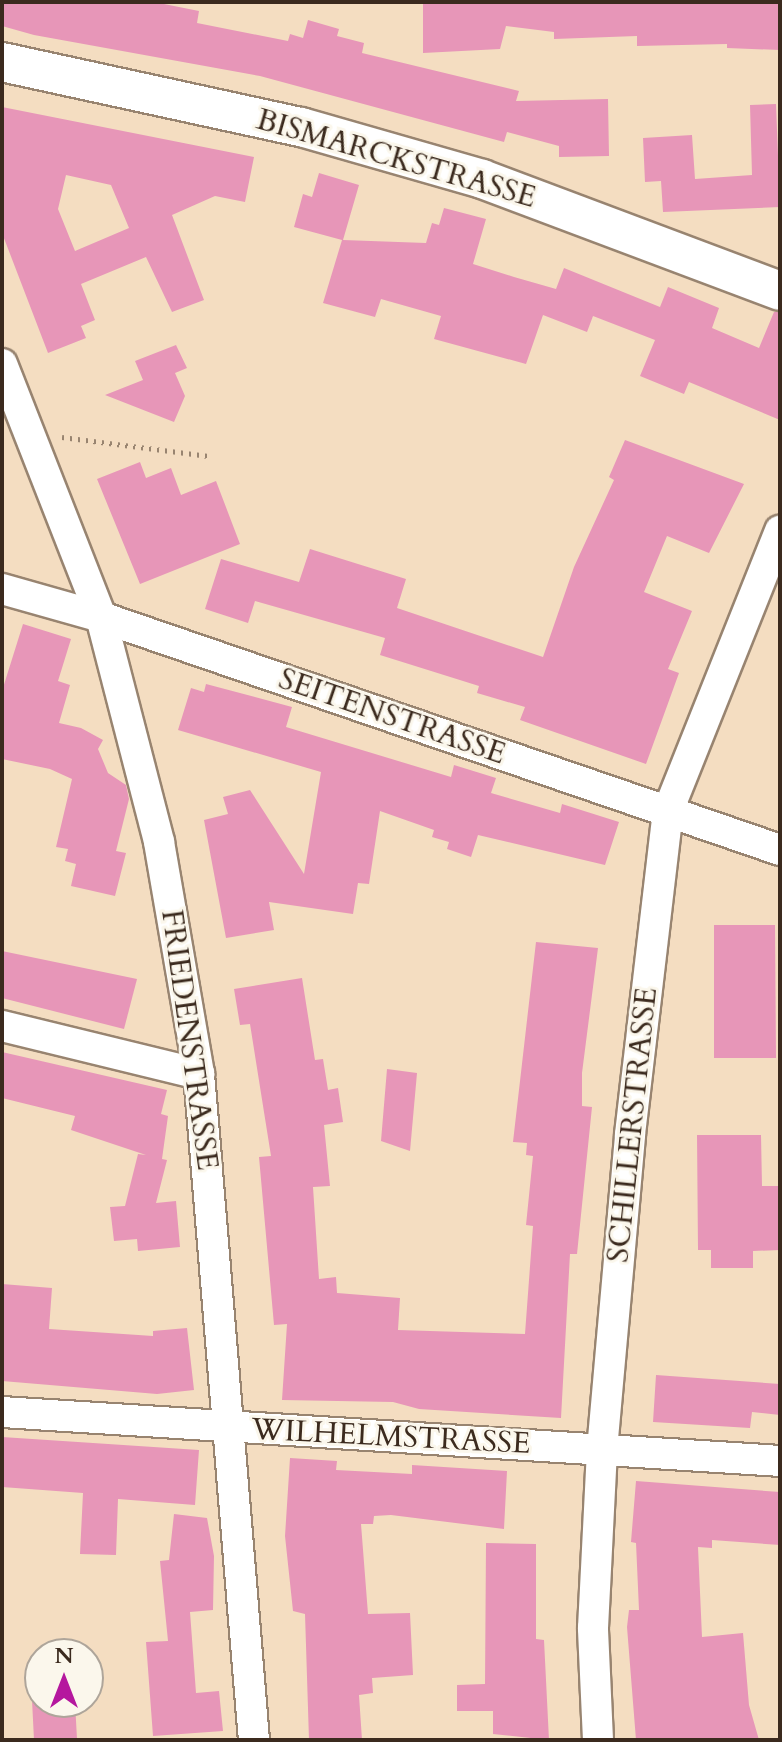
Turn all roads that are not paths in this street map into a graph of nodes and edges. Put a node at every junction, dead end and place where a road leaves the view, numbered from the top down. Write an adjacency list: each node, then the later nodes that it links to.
1 (2, 62): 2 (street, BISMARCKSTRASSE)
2 (780, 291)
3 (2, 364): 6 (street, FRIEDENSTRASSE)
4 (780, 531): 7 (street, SCHILLERSTRASSE)
5 (2, 589): 6 (street, SEITENSTRASSE)
6 (101, 617): 7 (street, SEITENSTRASSE); 10 (street, FRIEDENSTRASSE)
7 (668, 811): 8 (street, SEITENSTRASSE); 13 (street, SCHILLERSTRASSE)
8 (780, 850)
9 (2, 1026): 10 (street)
10 (199, 1074): 12 (street, FRIEDENSTRASSE)
11 (2, 1412): 12 (street, WILHELMSTRASSE)
12 (232, 1428): 13 (street, WILHELMSTRASSE); 15 (street, FRIEDENSTRASSE)
13 (602, 1450): 14 (street, WILHELMSTRASSE); 16 (street, SCHILLERSTRASSE)
14 (780, 1461)
15 (254, 1740)
16 (598, 1740)

